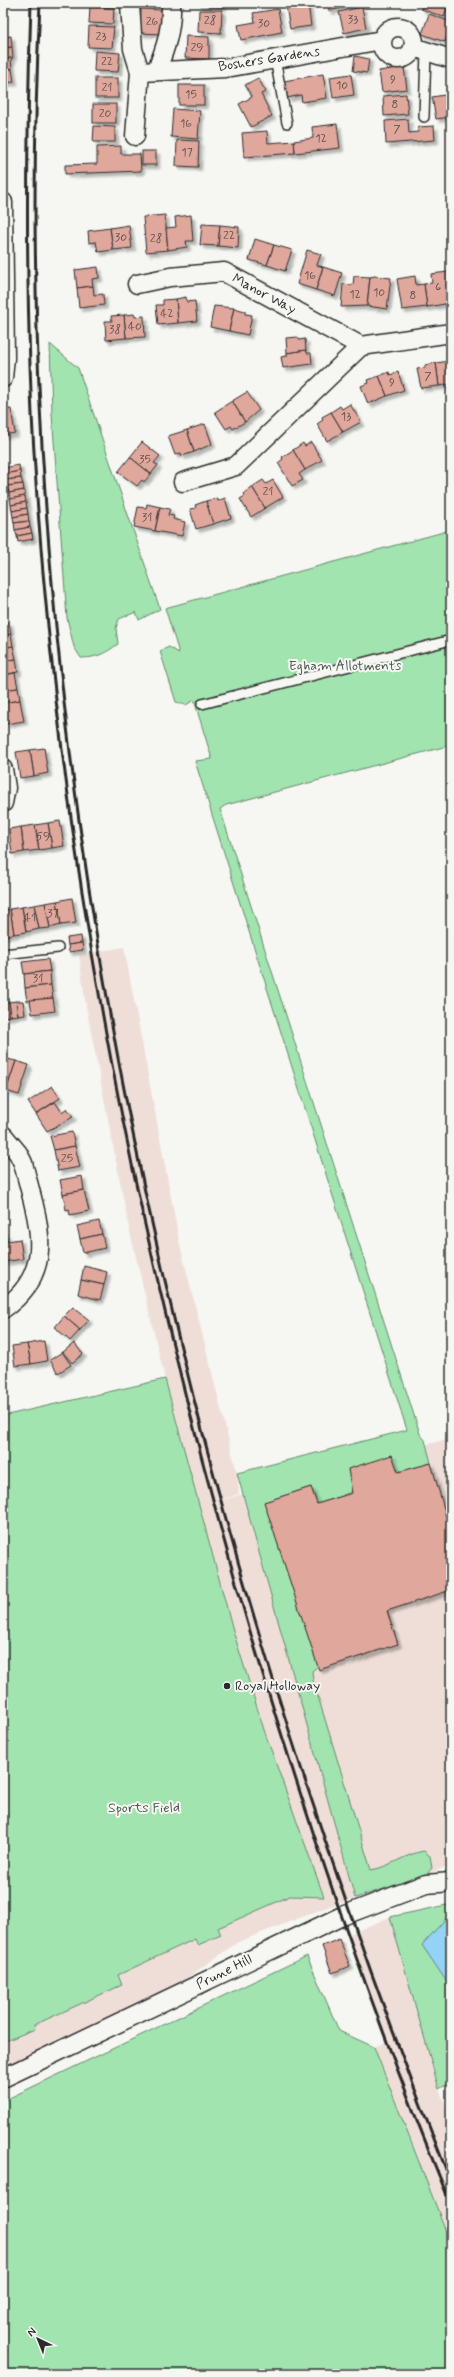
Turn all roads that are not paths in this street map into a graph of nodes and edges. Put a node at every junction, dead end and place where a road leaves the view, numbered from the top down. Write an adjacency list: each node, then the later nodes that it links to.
1 (171, 3): 6 (street)
2 (130, 5): 6 (street)
3 (419, 49): 4 (street); 5 (street, Boshers Gardens); 7 (lane)
4 (451, 58)
5 (275, 59): 6 (street, Boshers Gardens); 8 (lane)
6 (148, 72): 9 (street)
7 (424, 117)
8 (287, 123)
9 (135, 136)
10 (3, 202): 14 (street)
11 (137, 284): 13 (street, Manor Way)
12 (451, 333): 13 (street)
13 (361, 346): 15 (street)
14 (3, 378)
15 (183, 482)
16 (451, 640): 17 (lane)
17 (202, 704)
18 (3, 769): 19 (street)
19 (3, 803)
20 (58, 948): 21 (lane)
21 (3, 954)
22 (3, 1136): 23 (street)
23 (3, 1309)
24 (451, 1882): 25 (street, Prune Hill)
25 (3, 2078)

